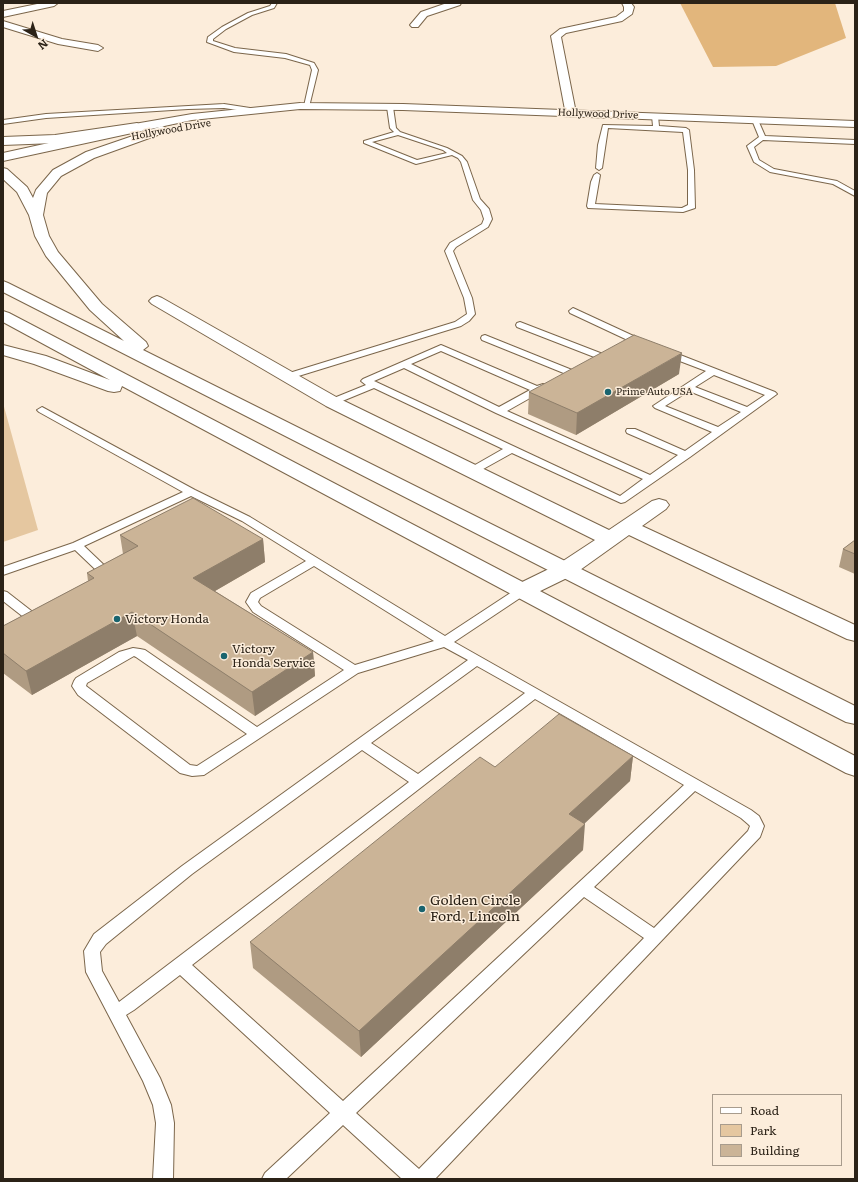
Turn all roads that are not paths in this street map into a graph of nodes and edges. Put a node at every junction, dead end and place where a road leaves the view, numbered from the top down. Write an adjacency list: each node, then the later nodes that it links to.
1 (54, 3): 5 (main road)
2 (275, 3): 9 (lane)
3 (457, 3): 7 (main road)
4 (626, 3): 13 (main road)
5 (3, 14)
6 (3, 24): 8 (main road)
7 (415, 25)
8 (98, 48)
9 (307, 106): 10 (main road, Hollywood Drive); 12 (main road, Hollywood Drive)
10 (341, 107): 11 (main road, Hollywood Drive); 20 (main road, Hollywood Drive)
11 (390, 107): 13 (main road, Hollywood Drive); 21 (lane)
12 (250, 110): 16 (lane); 18 (main road, Hollywood Drive)
13 (570, 113): 14 (main road, Hollywood Drive)
14 (655, 116): 15 (main road, Hollywood Drive); 19 (lane)
15 (755, 120): 17 (main road, Hollywood Drive); 22 (lane)
16 (3, 122)
17 (855, 124)
18 (140, 127): 23 (main road); 26 (main road, Hollywood Drive)
19 (656, 128): 19 (lane)
20 (162, 130): 27 (main road, Hollywood Drive); 30 (main road)
21 (398, 133): 25 (lane); 25 (lane)
22 (762, 138): 24 (lane); 29 (lane)
23 (3, 141)
24 (855, 142)
25 (454, 153): 44 (lane)
26 (3, 156)
27 (3, 165)
28 (3, 172): 30 (main road)
29 (855, 194)
30 (36, 215): 42 (main road)
31 (3, 286): 42 (main road)
32 (157, 301): 44 (main road)
33 (573, 311): 37 (lane)
34 (3, 316): 52 (main road)
35 (520, 325): 41 (lane)
36 (485, 338): 47 (lane)
37 (624, 348)
38 (3, 350): 52 (main road)
39 (657, 350): 43 (lane)
40 (405, 365): 45 (lane); 47 (lane); 50 (lane)
41 (593, 365)
42 (165, 368): 64 (main road)
43 (713, 371): 46 (lane); 51 (lane)
44 (289, 376): 48 (main road)
45 (374, 385): 48 (lane); 55 (lane)
46 (688, 387): 51 (lane); 54 (lane)
47 (538, 390): 50 (lane)
48 (332, 402): 57 (main road)
49 (42, 410): 59 (lane)
50 (499, 411): 58 (lane)
51 (748, 411): 54 (lane)
52 (198, 419): 67 (main road)
53 (631, 431): 56 (lane)
54 (719, 431): 56 (lane)
55 (512, 449): 57 (lane); 58 (lane)
56 (686, 455): 58 (lane)
57 (472, 471): 61 (main road)
58 (651, 479)
59 (191, 492): 62 (lane); 63 (lane)
60 (659, 505): 61 (main road)
61 (619, 533): 64 (main road); 70 (main road)
62 (77, 545): 65 (lane); 66 (lane)
63 (314, 561): 71 (lane); 73 (lane)
64 (565, 570): 67 (main road); 75 (main road)
65 (3, 571)
66 (85, 586)
67 (522, 591): 71 (lane); 78 (main road)
68 (3, 595): 69 (lane)
69 (17, 624)
70 (855, 634)
71 (445, 642): 72 (lane); 73 (lane)
72 (477, 660): 74 (lane); 77 (lane)
73 (353, 670): 76 (lane)
74 (534, 693): 79 (lane); 80 (lane)
75 (855, 716)
76 (257, 734): 76 (lane)
77 (362, 744): 79 (lane); 84 (lane)
78 (855, 766)
79 (418, 781): 83 (lane)
80 (694, 784): 81 (lane); 82 (lane)
81 (583, 888): 82 (lane); 85 (lane)
82 (655, 937): 89 (lane)
83 (180, 965): 84 (lane); 85 (lane)
84 (115, 1012): 86 (lane)
85 (343, 1112): 87 (lane); 88 (lane)
86 (163, 1179)
87 (272, 1179)
88 (416, 1179)
89 (422, 1179)

